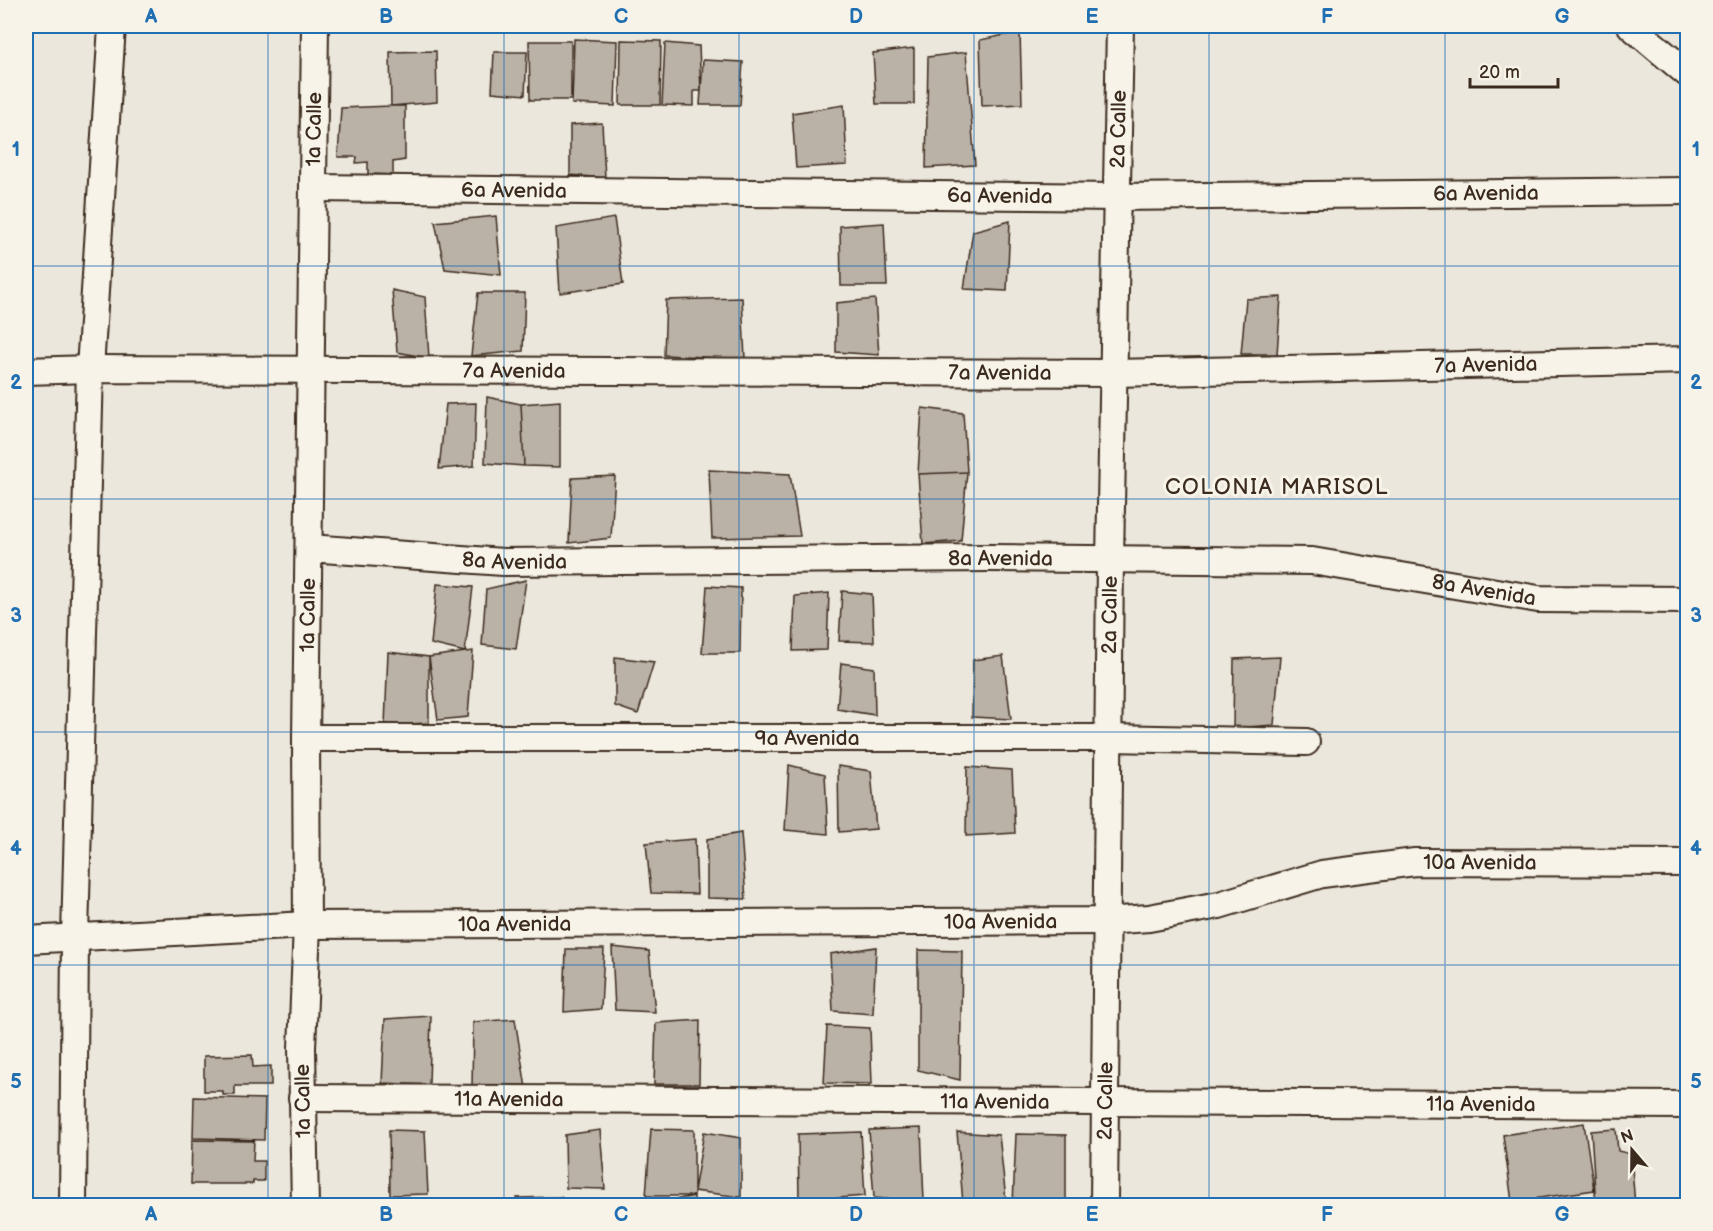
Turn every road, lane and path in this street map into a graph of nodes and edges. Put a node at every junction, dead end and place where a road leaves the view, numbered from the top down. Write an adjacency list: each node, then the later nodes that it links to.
1 (112, 26): 10 (street)
2 (315, 26): 6 (street, 1a Calle)
3 (1120, 26): 8 (street, 2a Calle)
4 (1630, 26): 5 (street)
5 (1688, 74)
6 (313, 188): 8 (street, 6a Avenida); 12 (street, 1a Calle)
7 (1688, 192): 8 (street, 6a Avenida)
8 (1117, 197): 13 (street, 2a Calle)
9 (1688, 360): 13 (street, 7a Avenida)
10 (90, 369): 11 (street, 7a Avenida); 12 (street, 7a Avenida); 23 (street)
11 (26, 371)
12 (310, 371): 13 (street, 7a Avenida); 14 (street, 1a Calle)
13 (1114, 374): 15 (street, 2a Calle)
14 (309, 548): 15 (street, 8a Avenida); 17 (street, 1a Calle)
15 (1110, 559): 16 (street, 8a Avenida); 18 (street, 2a Calle)
16 (1688, 600)
17 (306, 738): 18 (street, 9a Avenida); 22 (street, 1a Calle)
18 (1108, 738): 19 (street, 9a Avenida); 21 (street, 2a Calle)
19 (1306, 742)
20 (1688, 863): 21 (street, 10a Avenida)
21 (1105, 921): 22 (street, 10a Avenida); 26 (street, 2a Calle)
22 (307, 925): 23 (street, 10a Avenida); 25 (street, 1a Calle)
23 (75, 936): 24 (street, 10a Avenida); 28 (street)
24 (26, 940)
25 (302, 1098): 26 (street, 11a Avenida); 29 (street, 1a Calle)
26 (1105, 1103): 27 (street, 11a Avenida); 30 (street, 2a Calle)
27 (1688, 1105)
28 (73, 1206)
29 (305, 1206)
30 (1104, 1206)

